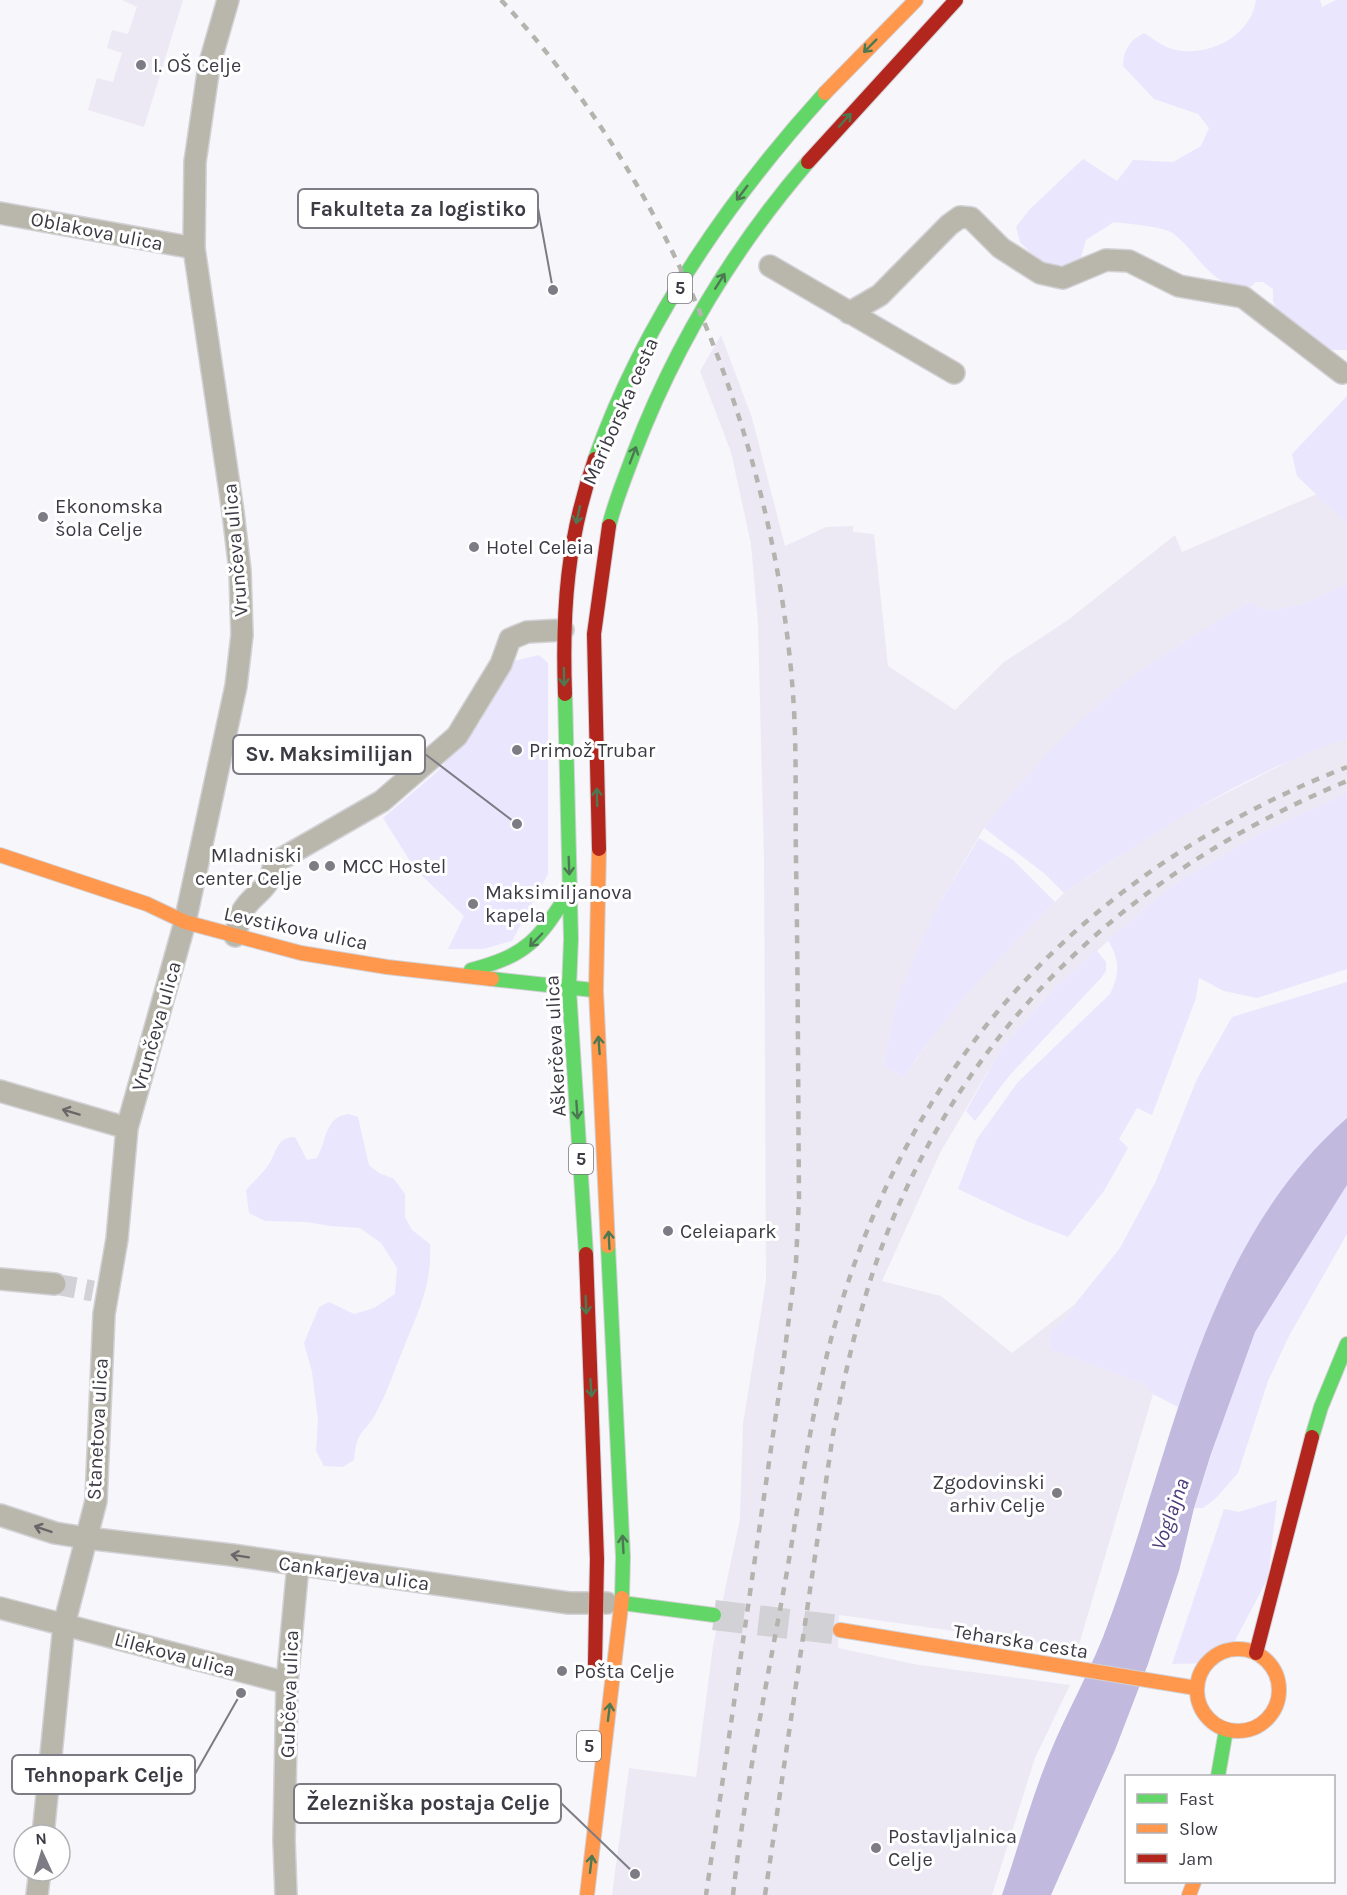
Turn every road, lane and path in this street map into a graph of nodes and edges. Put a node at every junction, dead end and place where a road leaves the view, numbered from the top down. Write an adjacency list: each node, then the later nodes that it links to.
1 (228, 0): 5 (street, Vrunčeva ulica)
2 (916, 0): 10 (main road, Mariborska cesta / 5, one-way to 10)
3 (956, 0): 17 (main road, Mariborska cesta / 5, one-way to 3)
4 (0, 213): 5 (street, Oblakova ulica)
5 (194, 248): 13 (street, Vrunčeva ulica)
6 (770, 266): 7 (street)
7 (849, 313): 8 (street); 9 (street)
8 (1342, 372)
9 (954, 373)
10 (563, 630): 12 (main road, Aškerčeva ulica / 5, one-way to 12); 14 (street)
11 (0, 855): 13 (main road, Levstikova ulica)
12 (569, 892): 15 (main road, one-way to 15); 16 (main road, Aškerčeva ulica / 5)
13 (185, 922): 14 (main road, Levstikova ulica); 19 (street, Vrunčeva ulica)
14 (235, 936): 15 (main road, Levstikova ulica)
15 (451, 975): 16 (main road, Levstikova ulica)
16 (569, 988): 17 (main road, Levstikova ulica); 27 (main road, Aškerčeva ulica / 5, one-way to 27)
17 (596, 990): 26 (main road, 5, one-way to 17)
18 (0, 1091): 19 (street, one-way to 18)
19 (127, 1128): 24 (street, Stanetova ulica)
20 (0, 1279): 21 (street)
21 (55, 1284)
22 (1347, 1344): 32 (main road)
23 (0, 1515): 24 (street, Cankarjeva ulica, one-way to 23)
24 (86, 1538): 25 (street, Cankarjeva ulica, one-way to 24); 30 (street, Stanetova ulica)
25 (298, 1565): 27 (street, Cankarjeva ulica); 34 (street, Gubčeva ulica)
26 (622, 1603): 27 (street, Cankarjeva ulica); 29 (main road); 40 (main road, 5, one-way to 26)
27 (597, 1604): 33 (main road, 5)
28 (0, 1608): 30 (street, Lilekova ulica)
29 (714, 1615)
30 (64, 1624): 34 (street, Lilekova ulica); 38 (street, Stanetova ulica)
31 (840, 1630): 35 (main road, Teharska cesta)
32 (1256, 1653): 35 (main road); 36 (main road)
33 (594, 1682)
34 (287, 1683): 39 (street, Gubčeva ulica)
35 (1196, 1688): 36 (main road)
36 (1226, 1730): 37 (main road)
37 (1218, 1775)
38 (44, 1823)
39 (286, 1895)
40 (587, 1895)

